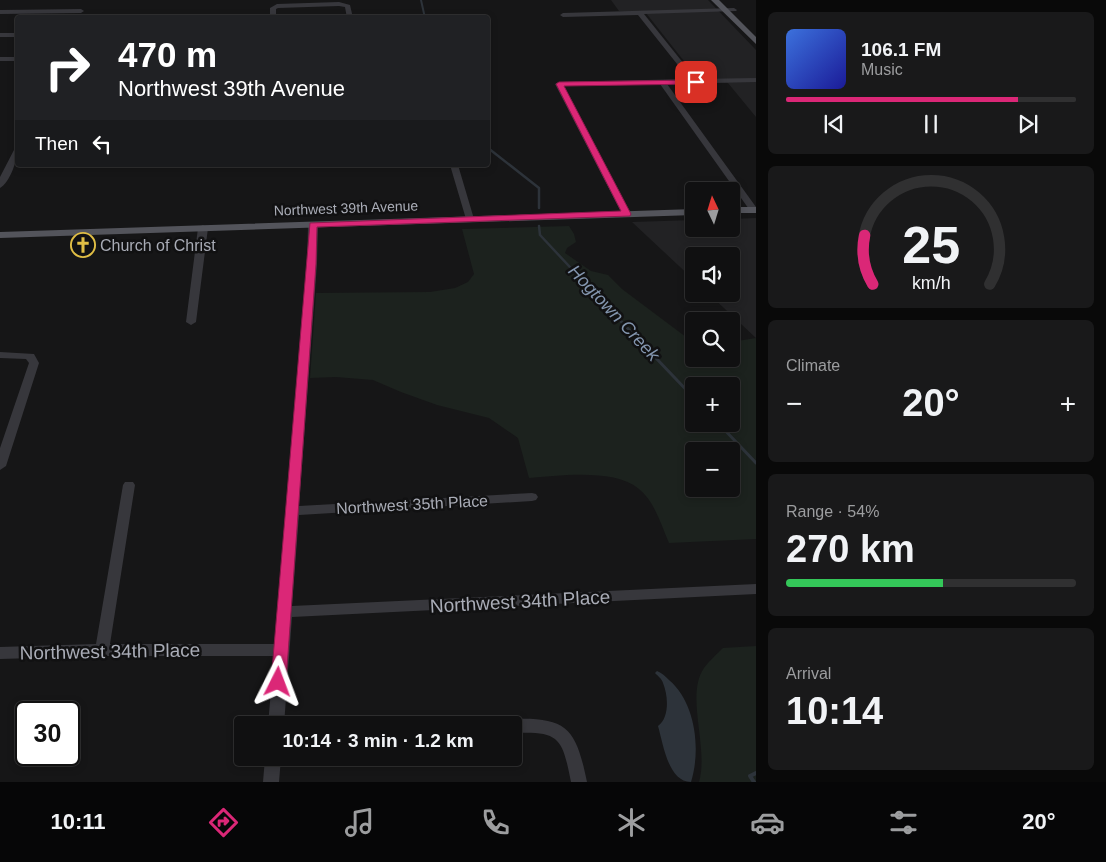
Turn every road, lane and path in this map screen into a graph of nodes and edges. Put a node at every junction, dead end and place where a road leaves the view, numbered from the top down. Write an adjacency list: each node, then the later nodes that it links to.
1 (714, 0): 3 (main road)
2 (725, 0): 4 (main road)
3 (724, 10): 4 (street); 7 (street); 13 (main road)
4 (734, 10): 13 (main road)
5 (81, 11): 6 (street)
6 (0, 12)
7 (639, 12): 10 (street); 17 (street)
8 (273, 15): 9 (street)
9 (350, 15)
10 (563, 15)
11 (15, 34): 12 (street)
12 (0, 35)
13 (755, 38)
14 (0, 59): 15 (street)
15 (15, 59)
16 (756, 80): 17 (street)
17 (696, 82): 18 (street)
18 (663, 83): 23 (street); 25 (street)
19 (15, 156): 21 (street)
20 (455, 167): 26 (street)
21 (0, 185)
22 (740, 210): 23 (main road)
23 (755, 210)
24 (685, 212): 25 (main road, Northwest 39th Avenue)
25 (626, 214): 26 (main road, Northwest 39th Avenue)
26 (470, 219): 27 (main road, Northwest 39th Avenue)
27 (313, 225): 28 (main road, Northwest 39th Avenue); 35 (street)
28 (203, 228): 29 (main road, Northwest 39th Avenue); 30 (street)
29 (0, 235)
30 (191, 322)
31 (0, 354): 32 (street)
32 (0, 466)
33 (129, 485): 38 (street)
34 (532, 497): 35 (street, Northwest 35th Place)
35 (291, 511): 37 (street)
36 (756, 589): 37 (street, Northwest 34th Place)
37 (284, 612): 39 (street)
38 (102, 650): 39 (street, Northwest 34th Place); 40 (street, Northwest 34th Place)
39 (280, 650): 41 (street)
40 (0, 653)
41 (276, 716)
42 (522, 726): 45 (street)
43 (272, 766): 44 (street)
44 (270, 782)
45 (579, 782)

